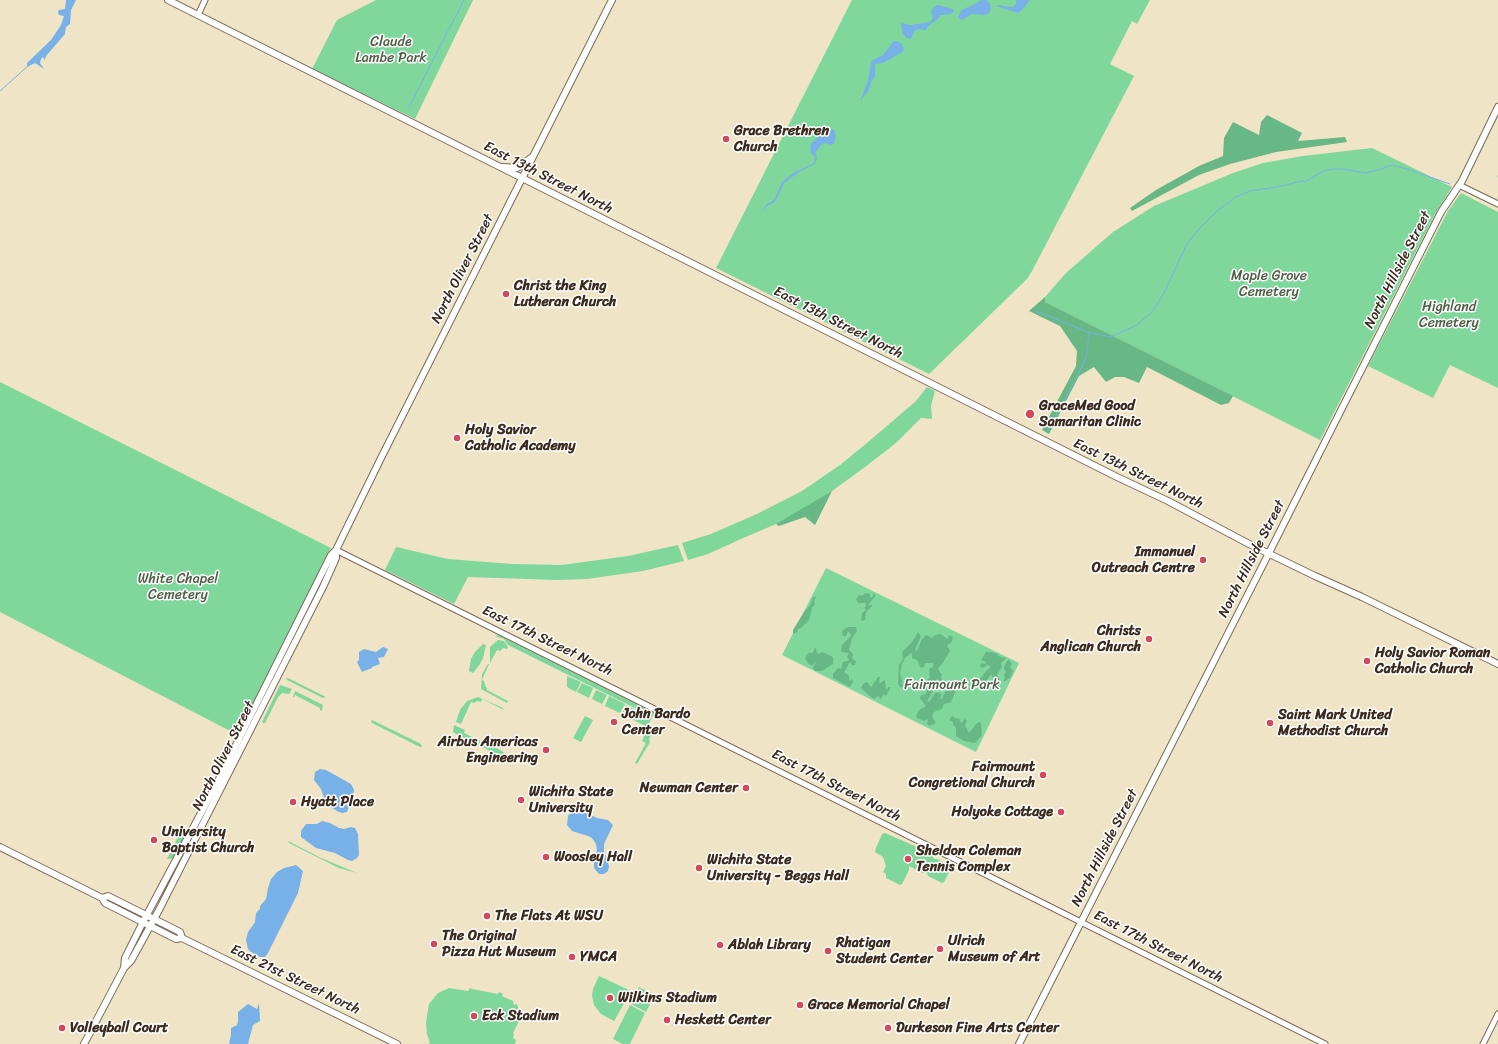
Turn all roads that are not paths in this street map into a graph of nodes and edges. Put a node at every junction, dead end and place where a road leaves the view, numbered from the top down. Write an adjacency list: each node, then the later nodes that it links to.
1 (168, 0): 4 (main road, East 13th Street North)
2 (206, 0): 4 (street)
3 (612, 0): 6 (main road, North Oliver Street)
4 (198, 15): 7 (main road, East 13th Street North)
5 (1498, 107): 9 (main road, North Hillside Street)
6 (534, 156): 7 (main road); 8 (main road, North Oliver Street)
7 (498, 166): 8 (main road, East 13th Street North)
8 (522, 178): 11 (main road, North Oliver Street); 12 (main road, East 13th Street North)
9 (1459, 185): 10 (street); 12 (main road, North Hillside Street)
10 (1498, 204)
11 (336, 550): 16 (main road, North Oliver Street); 17 (main road, North Oliver Street); 19 (street, East 17th Street North)
12 (1269, 553): 13 (main road, East 13th Street North); 19 (main road, North Hillside Street)
13 (1498, 664)
14 (0, 847): 15 (main road, East 21st Street North)
15 (102, 898): 16 (main road, East 21st Street North); 18 (main road, East 21st Street North)
16 (147, 916): 17 (main road, East 21st Street North); 18 (main road, North Oliver Street)
17 (154, 919): 20 (main road, North Oliver Street); 21 (main road, East 21st Street North)
18 (143, 922): 20 (main road, East 21st Street North); 22 (main road, North Oliver Street)
19 (1081, 922): 24 (main road, North Hillside Street); 29 (street, East 17th Street North)
20 (150, 926): 21 (main road, East 21st Street North); 22 (main road, North Oliver Street)
21 (182, 938): 26 (main road, East 21st Street North)
22 (124, 968): 25 (main road, North Oliver Street)
23 (1498, 1014): 30 (street)
24 (1030, 1024): 27 (main road, North Hillside Street); 28 (main road, North Hillside Street)
25 (84, 1044)
26 (397, 1044)
27 (1019, 1044)
28 (1024, 1044)
29 (1325, 1044)
30 (1483, 1044)

